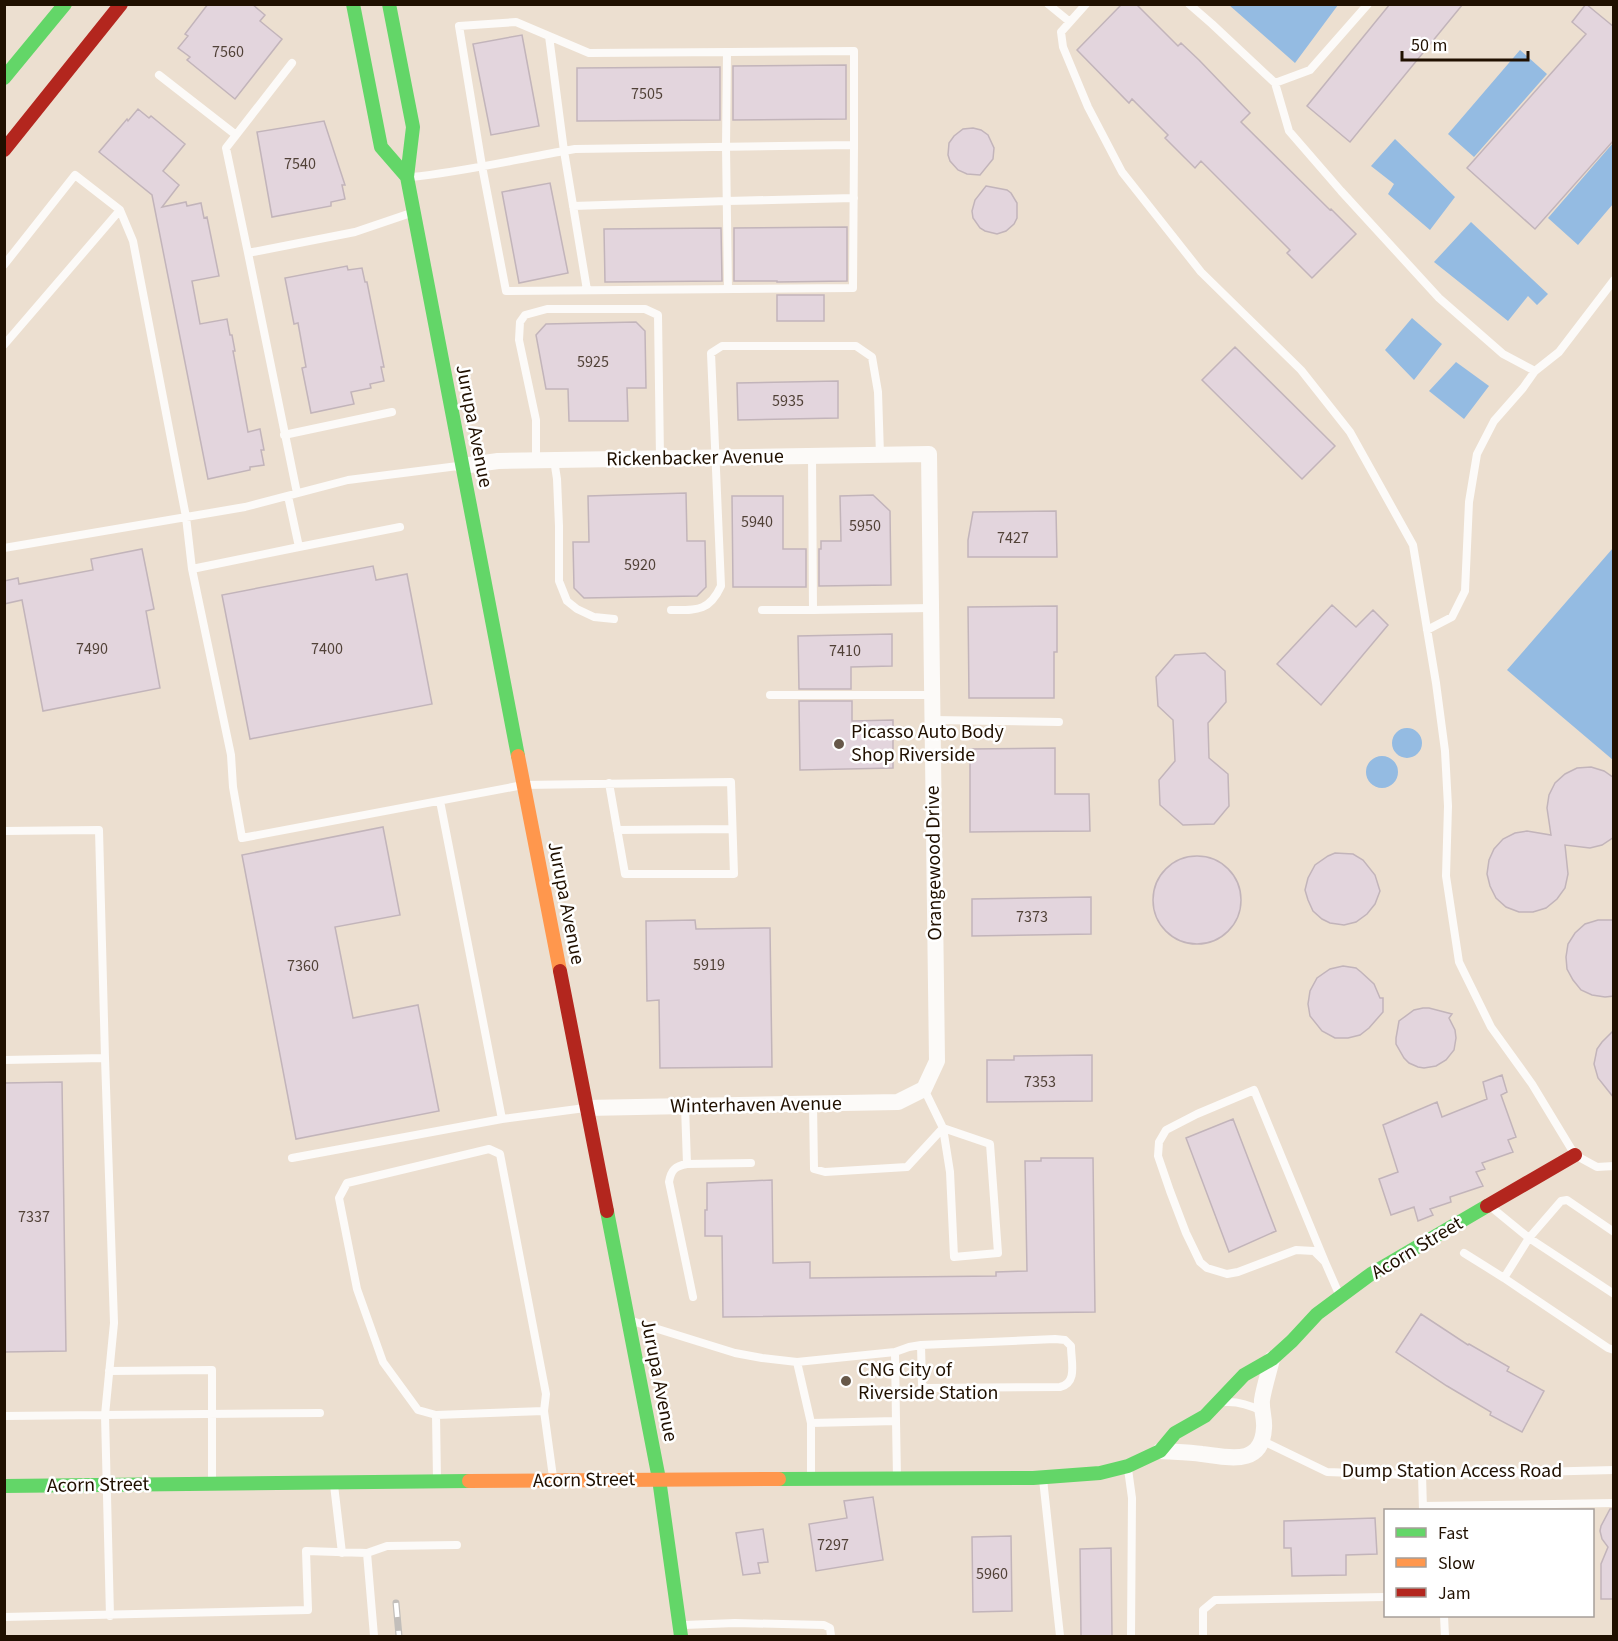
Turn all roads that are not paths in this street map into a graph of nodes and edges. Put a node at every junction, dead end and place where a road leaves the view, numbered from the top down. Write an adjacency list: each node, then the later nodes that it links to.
1 (65, 4): 14 (main road)
2 (121, 4): 19 (main road)
3 (353, 4): 22 (main road, Jurupa Avenue)
4 (389, 4): 22 (main road, Jurupa Avenue)
5 (1047, 4): 9 (lane)
6 (1086, 4): 9 (lane)
7 (1189, 4): 15 (lane)
8 (1368, 4): 15 (lane)
9 (1070, 22): 56 (lane)
10 (549, 36): 11 (lane); 20 (lane); 21 (lane)
11 (727, 52): 17 (lane); 18 (lane)
12 (292, 63): 16 (lane)
13 (159, 75): 16 (lane)
14 (4, 78)
15 (1275, 83): 34 (lane)
16 (236, 135): 28 (lane)
17 (854, 145): 18 (lane); 23 (lane)
18 (726, 147): 20 (lane); 24 (lane)
19 (4, 150)
20 (564, 151): 21 (lane); 25 (lane)
21 (482, 166): 22 (lane); 32 (lane)
22 (407, 177): 27 (main road, Jurupa Avenue)
23 (854, 198): 24 (lane); 31 (lane)
24 (727, 201): 25 (lane); 31 (lane)
25 (573, 206): 32 (lane)
26 (120, 210): 29 (lane); 33 (lane); 46 (lane)
27 (414, 212): 28 (lane); 44 (main road, Jurupa Avenue)
28 (248, 253): 36 (lane)
29 (4, 264)
30 (1614, 280): 34 (lane)
31 (728, 289): 32 (lane)
32 (587, 290)
33 (4, 345)
34 (1535, 371): 56 (lane)
35 (392, 412): 36 (lane)
36 (284, 435): 45 (lane)
37 (928, 454): 38 (street, Rickenbacker Avenue); 51 (street, Orangewood Drive)
38 (880, 455): 39 (street, Rickenbacker Avenue); 40 (lane)
39 (812, 456): 40 (street, Rickenbacker Avenue); 54 (lane)
40 (715, 457): 41 (street, Rickenbacker Avenue); 52 (lane)
41 (660, 458): 42 (lane); 43 (street, Rickenbacker Avenue)
42 (536, 460): 43 (street, Rickenbacker Avenue); 44 (street, Rickenbacker Avenue)
43 (554, 460): 55 (lane)
44 (462, 466): 45 (lane); 62 (main road, Jurupa Avenue)
45 (292, 494): 46 (lane); 48 (lane)
46 (186, 517): 49 (lane); 50 (lane)
47 (400, 527): 48 (lane)
48 (299, 547): 50 (lane)
49 (4, 548)
50 (192, 569): 63 (lane)
51 (931, 608): 54 (lane); 58 (street, Orangewood Drive)
52 (671, 610)
53 (762, 610): 54 (lane)
54 (813, 610)
55 (614, 619)
56 (1427, 630): 75 (lane)
57 (770, 695): 58 (lane)
58 (932, 695): 59 (street, Orangewood Drive)
59 (932, 720): 60 (lane); 69 (street, Orangewood Drive)
60 (1059, 722)
61 (609, 783): 62 (lane); 64 (lane); 65 (lane)
62 (523, 785): 63 (lane); 72 (main road, Jurupa Avenue)
63 (440, 801): 73 (lane)
64 (732, 829): 65 (lane); 65 (lane)
65 (617, 830)
66 (4, 831): 67 (lane)
67 (105, 1058): 68 (lane); 95 (lane)
68 (4, 1060)
69 (924, 1089): 70 (street, Winterhaven Avenue); 74 (lane)
70 (813, 1104): 71 (street, Winterhaven Avenue); 74 (lane)
71 (685, 1106): 72 (street, Winterhaven Avenue); 78 (lane)
72 (586, 1108): 73 (lane); 89 (main road, Jurupa Avenue)
73 (502, 1119): 76 (lane)
74 (943, 1128): 74 (lane)
75 (1575, 1155): 79 (lane); 80 (main road, Acorn Street)
76 (292, 1158)
77 (751, 1163): 78 (lane)
78 (687, 1164): 87 (lane)
79 (1614, 1166)
80 (1489, 1205): 82 (lane); 88 (main road, Acorn Street)
81 (1614, 1232): 82 (lane)
82 (1529, 1238): 85 (lane); 86 (lane)
83 (1464, 1253): 85 (lane)
84 (1325, 1262): 84 (lane); 88 (lane)
85 (1504, 1278): 91 (lane)
86 (1614, 1294)
87 (693, 1297)
88 (1341, 1297): 93 (main road, Acorn Street)
89 (627, 1319): 94 (lane); 114 (main road, Jurupa Avenue)
90 (921, 1345): 90 (lane); 92 (lane)
91 (1614, 1350)
92 (895, 1352): 94 (lane); 104 (lane)
93 (1272, 1359): 96 (main road, Acorn Street); 98 (street)
94 (797, 1362): 105 (lane)
95 (110, 1371): 100 (lane); 101 (lane)
96 (1219, 1403): 98 (lane); 107 (main road, Acorn Street)
97 (543, 1411): 102 (lane); 102 (lane); 115 (lane)
98 (1262, 1412): 106 (street)
99 (320, 1413): 100 (lane)
100 (212, 1414): 101 (lane); 118 (lane)
101 (105, 1415): 103 (lane); 119 (lane)
102 (436, 1415): 116 (lane)
103 (4, 1416)
104 (896, 1421): 105 (lane); 113 (lane)
105 (811, 1423): 112 (lane)
106 (1261, 1440): 107 (street, Acorn Street); 110 (lane, Dump Station Access Road)
107 (1160, 1451): 108 (main road, Acorn Street)
108 (1128, 1466): 111 (main road, Acorn Street); 134 (lane)
109 (1614, 1470): 110 (lane, Dump Station Access Road)
110 (1422, 1474): 122 (lane)
111 (1043, 1477): 113 (main road, Acorn Street); 133 (lane)
112 (812, 1478): 113 (main road, Acorn Street); 114 (main road, Acorn Street)
113 (897, 1478)
114 (659, 1479): 115 (main road, Acorn Street); 130 (main road, Jurupa Avenue)
115 (553, 1480): 116 (main road, Acorn Street)
116 (437, 1481): 117 (main road, Acorn Street)
117 (333, 1482): 118 (main road, Acorn Street); 124 (lane)
118 (212, 1484): 119 (main road, Acorn Street)
119 (108, 1485): 120 (main road, Acorn Street); 127 (lane)
120 (4, 1486)
121 (1614, 1503): 122 (lane)
122 (1423, 1508)
123 (457, 1545): 125 (lane)
124 (342, 1553): 125 (lane); 127 (lane)
125 (367, 1553): 131 (lane)
126 (1384, 1597): 135 (lane)
127 (110, 1616): 128 (lane)
128 (4, 1617)
129 (1444, 1617): 136 (lane)
130 (680, 1631): 132 (lane)
131 (374, 1636)
132 (831, 1636)
133 (1060, 1636)
134 (1131, 1636)
135 (1203, 1636)
136 (1445, 1636)

